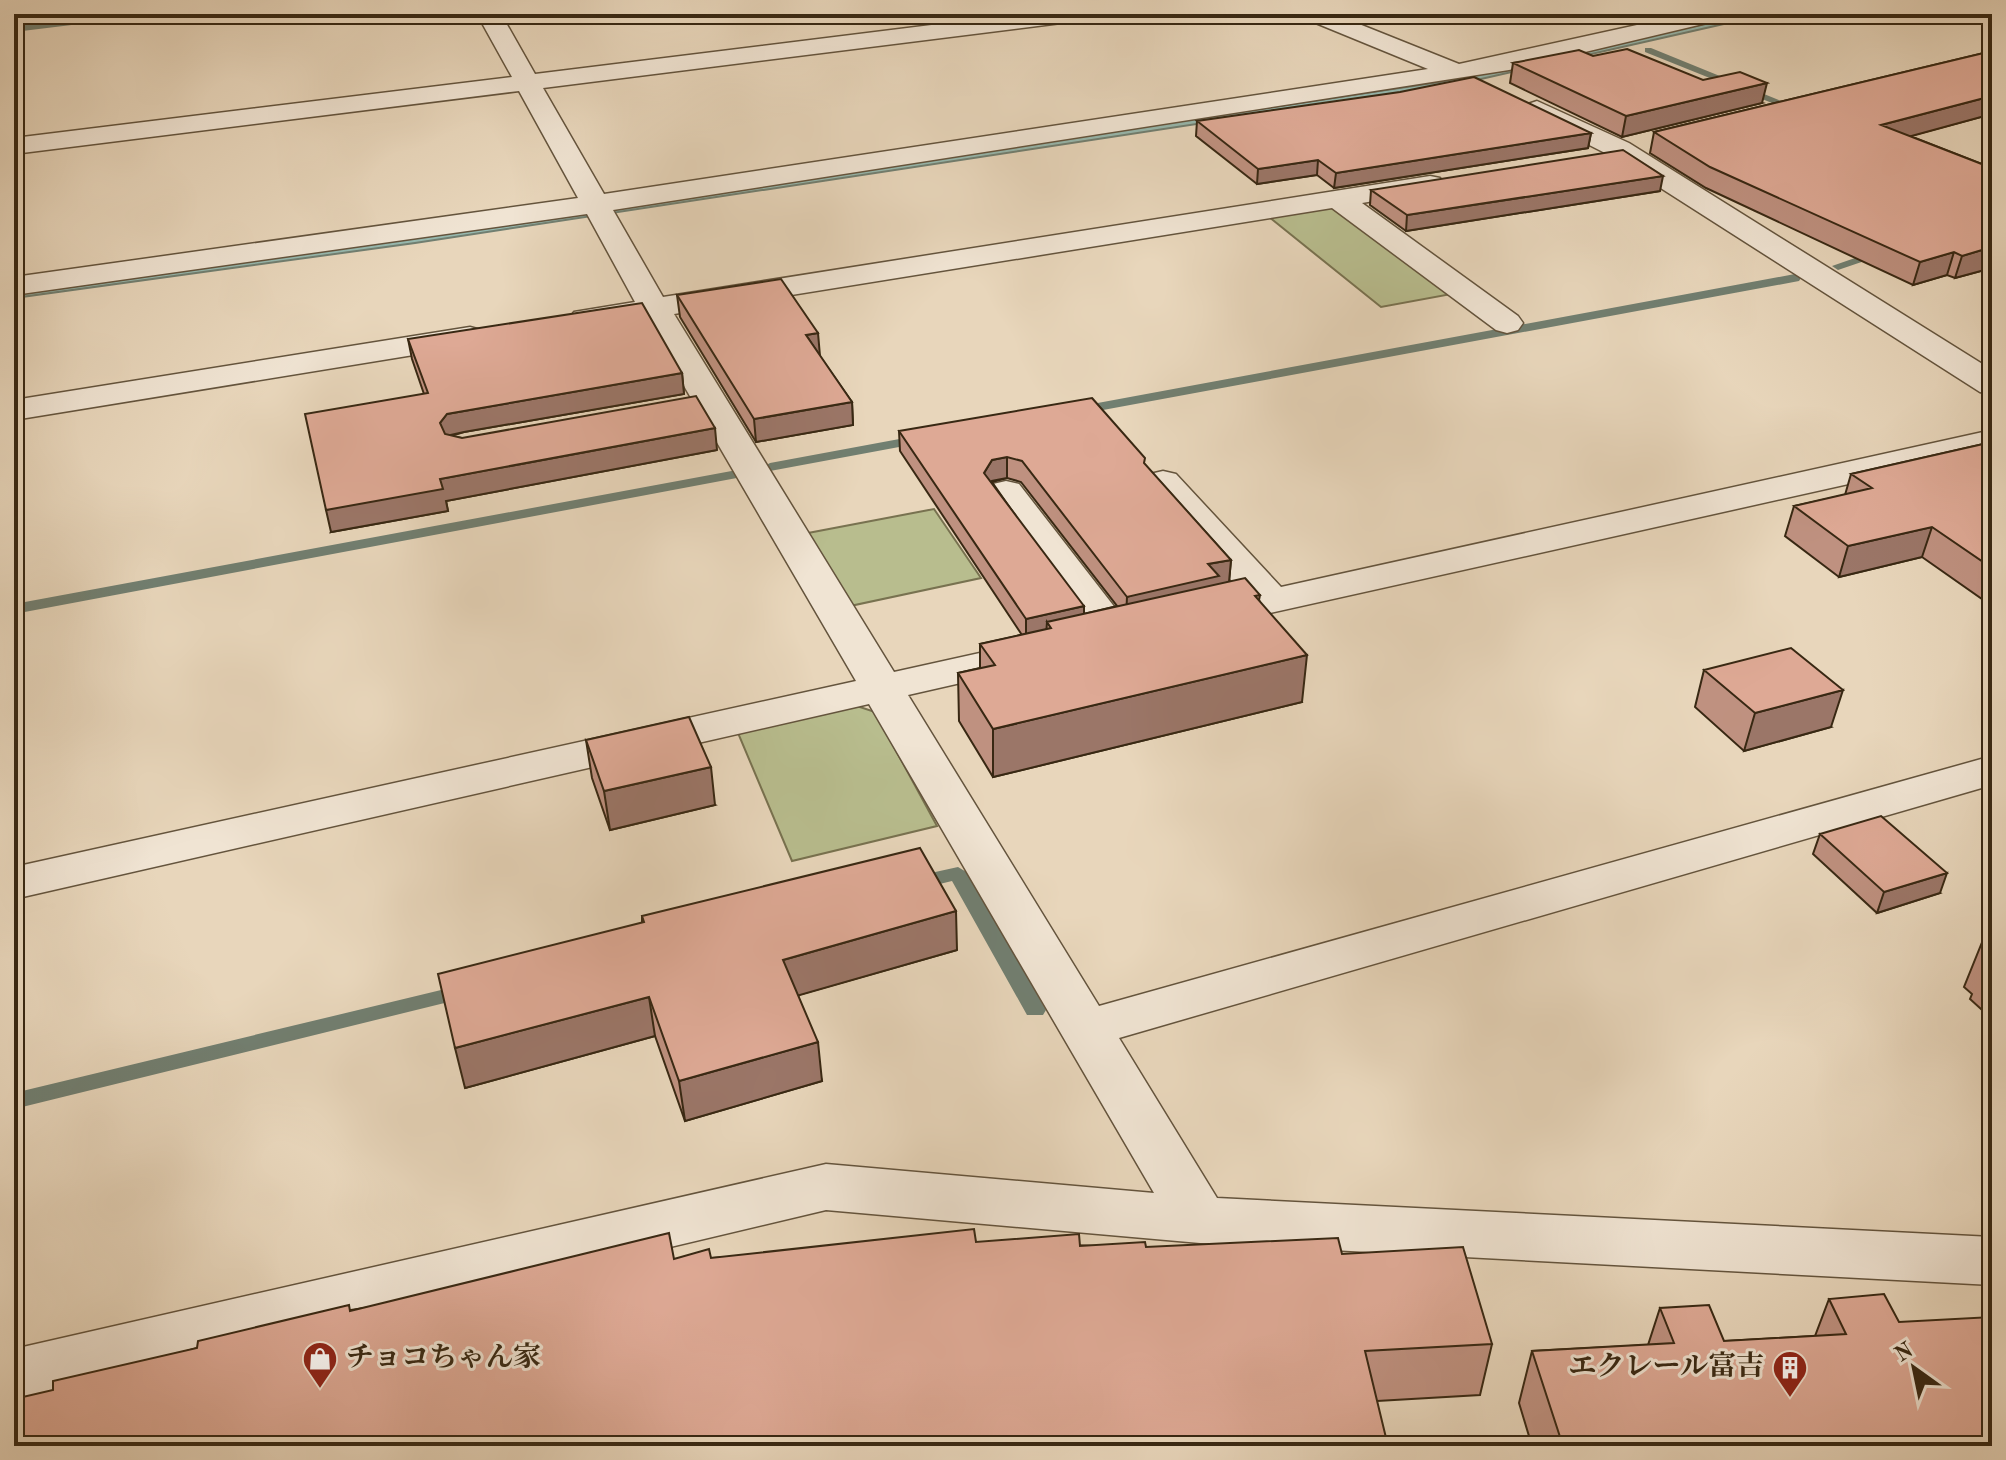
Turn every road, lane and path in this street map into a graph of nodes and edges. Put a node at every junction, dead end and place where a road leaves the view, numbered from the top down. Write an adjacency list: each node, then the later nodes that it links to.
1 (489, 14): 5 (street)
2 (1077, 14): 5 (street)
3 (1314, 14): 6 (street)
4 (1716, 14): 6 (street)
5 (526, 82): 7 (street); 12 (street)
6 (1483, 83): 8 (street); 12 (street)
7 (14, 146)
8 (1631, 148): 9 (street); 18 (street)
9 (1580, 160)
10 (1459, 180): 11 (street)
11 (1338, 199): 14 (street); 16 (street)
12 (600, 208): 13 (street); 14 (street)
13 (14, 286)
14 (654, 308): 15 (street); 25 (street)
15 (560, 323)
16 (1507, 323)
17 (498, 333): 19 (street)
18 (1992, 385)
19 (14, 410)
20 (1992, 441): 23 (street)
21 (1163, 482): 23 (street)
22 (1006, 492): 24 (street)
23 (1272, 601): 24 (street)
24 (1116, 636): 25 (street)
25 (882, 688): 27 (street); 28 (street)
26 (1992, 770): 28 (street)
27 (14, 883)
28 (1085, 1029): 29 (street)
29 (1200, 1220): 30 (street); 31 (street)
30 (1992, 1261)
31 (14, 1376)

